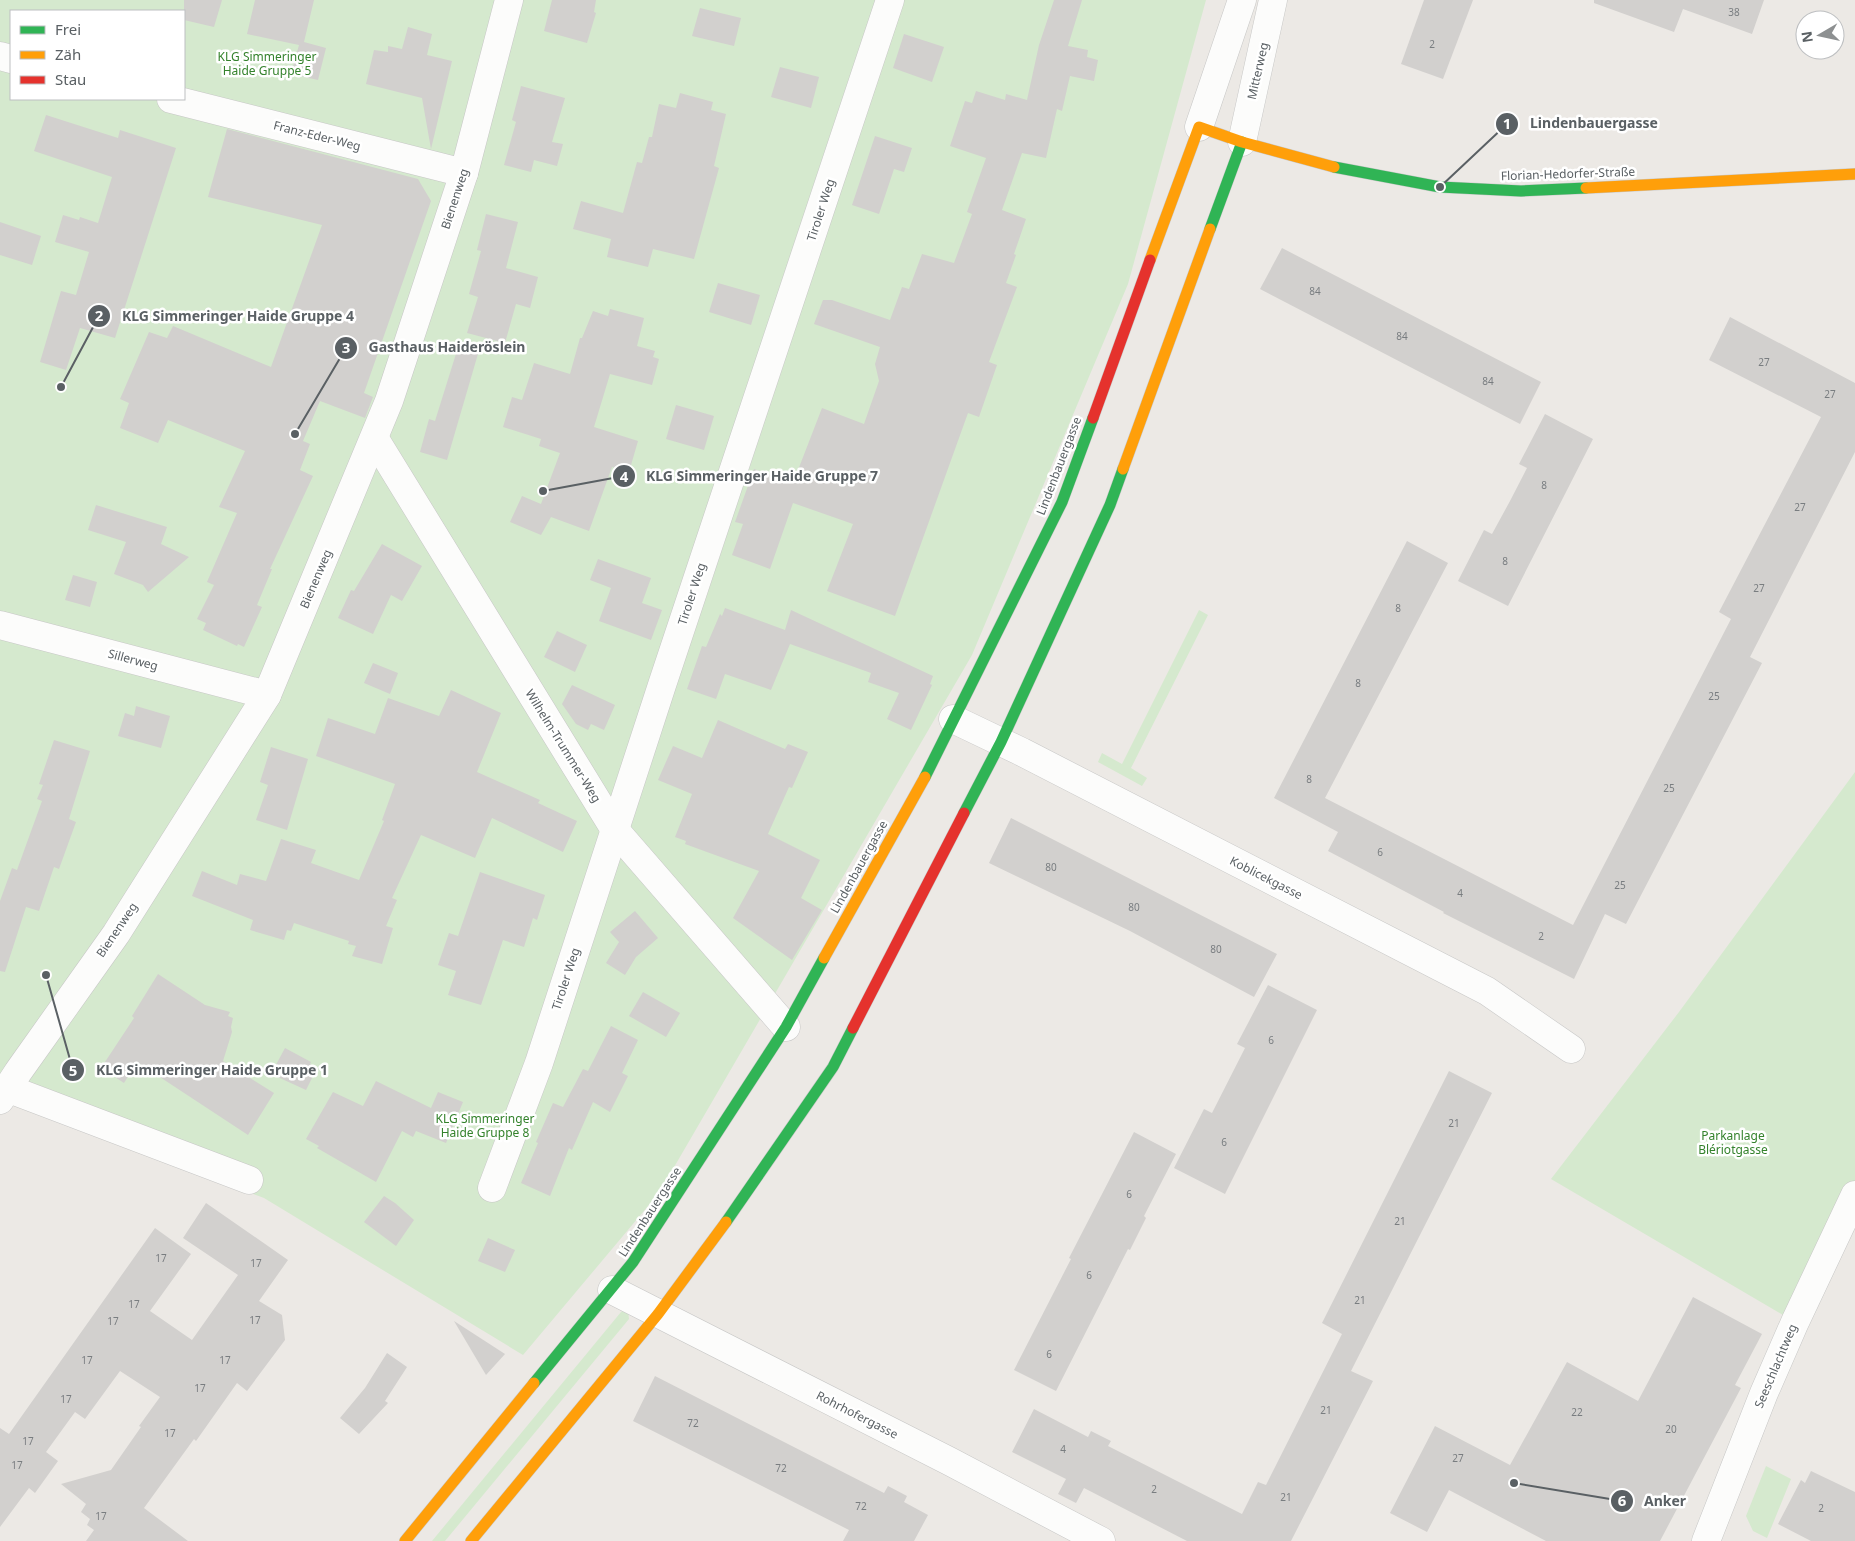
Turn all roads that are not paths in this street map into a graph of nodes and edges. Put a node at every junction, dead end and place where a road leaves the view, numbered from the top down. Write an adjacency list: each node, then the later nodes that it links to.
1 (509, 0): 8 (street, Bienenweg)
2 (890, 0): 15 (street, Tiroler Weg)
3 (1242, 0): 6 (street)
4 (1273, 0): 7 (street, Mitterweg)
5 (175, 100): 8 (street, Franz-Eder-Weg)
6 (1199, 127): 7 (street, Florian-Hedorfer-Straße); 13 (street, Lindenbauergasse)
7 (1242, 142): 9 (street, Florian-Hedorfer-Straße); 14 (street)
8 (464, 172): 10 (street, Bienenweg)
9 (1855, 174)
10 (375, 439): 12 (street, Bienenweg); 15 (street, Wilhelm-Trummer-Weg)
11 (0, 625): 12 (street, Sillerweg)
12 (267, 695): 18 (street, Bienenweg)
13 (953, 719): 14 (street, Koblicekgasse); 16 (street, Lindenbauergasse)
14 (1001, 742): 17 (street, Koblicekgasse); 23 (street)
15 (615, 830): 16 (street, Wilhelm-Trummer-Weg); 20 (street, Tiroler Weg)
16 (786, 1027): 22 (street, Lindenbauergasse)
17 (1571, 1049)
18 (4, 1094): 19 (street)
19 (249, 1180)
20 (492, 1188)
21 (1855, 1195): 27 (street, Seeschlachtweg)
22 (612, 1290): 23 (street, Rohrhofergasse); 24 (street, Lindenbauergasse)
23 (658, 1314): 25 (street); 26 (street, Rohrhofergasse)
24 (405, 1541)
25 (471, 1541)
26 (1101, 1541)
27 (1706, 1541)

